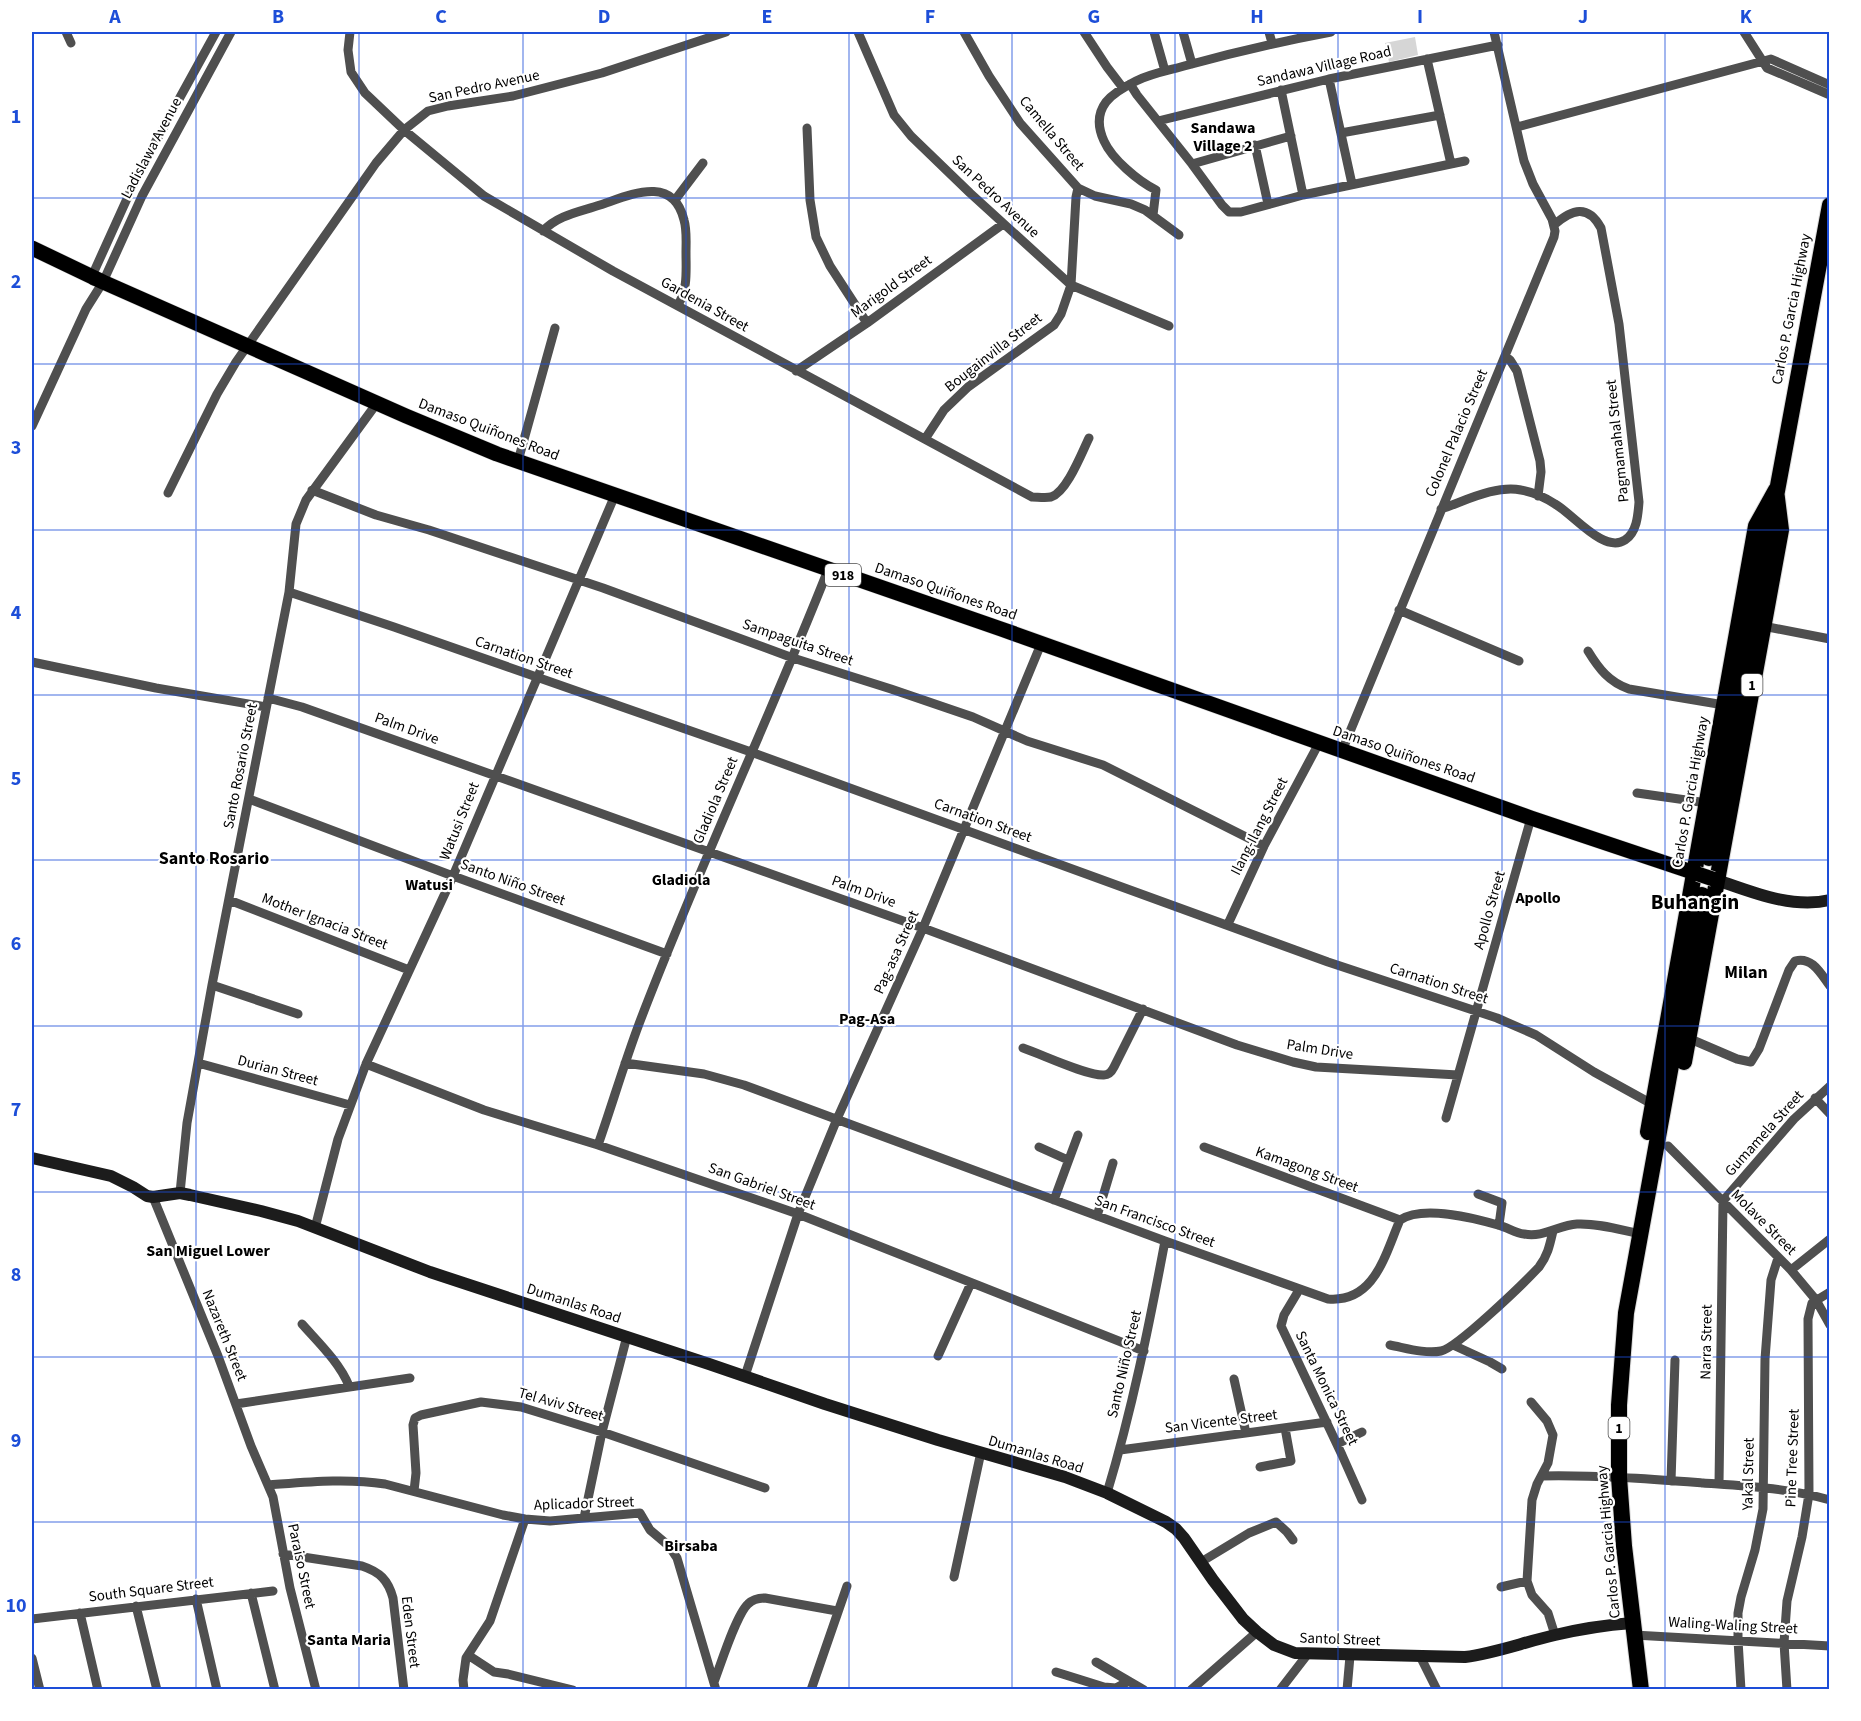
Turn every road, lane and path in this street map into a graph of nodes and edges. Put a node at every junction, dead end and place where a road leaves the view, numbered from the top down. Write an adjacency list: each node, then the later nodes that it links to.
1 (66, 32): 15 (street)
2 (216, 32): 27 (street, Ladislawa Avenue)
3 (231, 32): 29 (street, Ladislawa Avenue)
4 (350, 32): 33 (street, Gardenia Street)
5 (726, 32): 33 (street, San Pedro Avenue)
6 (858, 32): 48 (street, San Pedro Avenue)
7 (964, 32): 42 (street, Camella Street)
8 (1084, 32): 24 (street)
9 (1154, 32): 21 (street)
10 (1183, 32): 20 (street)
11 (1269, 32): 16 (street)
12 (1330, 32): 16 (street)
13 (1495, 32): 17 (street)
14 (1744, 32): 19 (street)
15 (71, 43)
16 (1272, 43): 20 (street)
17 (1498, 45): 18 (street, Sandawa Village Road); 32 (street)
18 (1427, 58): 22 (street, Sandawa Village Road); 28 (street)
19 (1763, 62): 23 (street); 26 (street); 32 (street)
20 (1192, 64): 21 (street)
21 (1165, 71): 24 (street)
22 (1329, 79): 25 (street, Sandawa Village Road); 34 (street)
23 (1830, 85)
24 (1127, 86): 30 (street); 47 (street)
25 (1281, 90): 30 (street, Sandawa Village Road); 35 (street)
26 (1830, 95)
27 (171, 114): 29 (street); 54 (street, Ladislawa Avenue)
28 (1440, 115): 34 (street); 40 (street)
29 (182, 120): 54 (street, Ladislawa Avenue)
30 (1158, 121): 39 (street)
31 (807, 128): 57 (street)
32 (1517, 128): 49 (street)
33 (404, 130): 50 (street, Gardenia Street); 60 (street, San Pedro Avenue)
34 (1341, 133): 41 (street)
35 (1291, 136): 36 (street); 43 (street)
36 (1255, 145): 39 (street); 45 (street)
37 (1465, 161): 40 (street)
38 (703, 163): 44 (street)
39 (1192, 164): 45 (street)
40 (1451, 164): 41 (street)
41 (1352, 184): 43 (street)
42 (1078, 188): 47 (street, Camella Street); 55 (street, Bougainvilla Street)
43 (1303, 195): 45 (street)
44 (675, 200): 50 (street); 56 (street)
45 (1268, 204)
46 (1830, 206): 53 (highway, Carlos P. Garcia Highway / 1)
47 (1153, 215): 51 (street, Camella Street)
48 (1003, 224): 55 (street, San Pedro Avenue); 57 (street, Marigold Street)
49 (1554, 225): 61 (street, Colonel Palacio Street); 72 (street, Pagmamahal Street)
50 (543, 231): 56 (street, Gardenia Street)
51 (1179, 235)
52 (32, 248): 54 (main road, Damaso Quiñones Road / 918)
53 (1823, 274): 69 (highway, Carlos P. Garcia Highway / 1)
54 (97, 283): 60 (main road, Damaso Quiñones Road / 918); 64 (street)
55 (1071, 285): 58 (street, San Pedro Avenue); 66 (street, Bougainvilla Street)
56 (678, 305): 62 (street, Gardenia Street)
57 (867, 323): 62 (street, Marigold Street)
58 (1169, 326)
59 (555, 328): 67 (street)
60 (247, 345): 63 (main road, Damaso Quiñones Road / 918); 70 (street, San Pedro Avenue)
61 (1505, 356): 72 (street); 73 (street, Colonel Palacio Street)
62 (796, 371): 66 (street, Gardenia Street)
63 (377, 403): 67 (main road, Damaso Quiñones Road / 918); 68 (street, Santo Rosario Street)
64 (32, 426)
65 (1089, 438): 66 (street, Gardenia Street)
66 (925, 439)
67 (518, 461): 71 (main road, Damaso Quiñones Road / 918)
68 (312, 490): 75 (street, Sampaguita Street); 76 (street, Santo Rosario Street)
69 (1776, 490): 78 (highway, Carlos P. Garcia Highway / 1); 87 (highway, Carlos P. Garcia Highway / 1); 100 (highway, Carlos P. Garcia Highway / 1)
70 (168, 494)
71 (615, 495): 74 (main road, Damaso Quiñones Road / 918); 75 (street, Watusi Street)
72 (1538, 496): 73 (street, Pagmamahal Street)
73 (1441, 509): 77 (street, Colonel Palacio Street)
74 (828, 570): 80 (main road, Damaso Quiñones Road / 918); 82 (street, Gladiola Street)
75 (579, 580): 82 (street, Sampaguita Street); 85 (street, Watusi Street)
76 (289, 592): 85 (street, Carnation Street); 86 (street, Santo Rosario Street)
77 (1399, 610): 83 (street); 90 (street, Colonel Palacio Street)
78 (1763, 626): 79 (street); 102 (highway, Carlos P. Garcia Highway / 1)
79 (1830, 639)
80 (1041, 644): 88 (street, Pag-asa Street); 89 (main road, Damaso Quiñones Road / 918)
81 (1588, 651): 87 (street)
82 (793, 658): 88 (street, Sampaguita Street); 91 (street, Gladiola Street)
83 (1519, 661)
84 (32, 662): 86 (street, Palm Drive)
85 (537, 677): 91 (street, Carnation Street); 92 (street, Watusi Street)
86 (267, 703): 92 (street, Palm Drive); 94 (street, Santo Rosario Street)
87 (1724, 705): 95 (highway, Carlos P. Garcia Highway / 1)
88 (1005, 731): 97 (street, Pag-asa Street); 98 (street, Sampaguita Street)
89 (1319, 743): 90 (main road, Damaso Quiñones Road / 918); 98 (street, Ilang-Ilang Street)
90 (1342, 751): 96 (main road, Damaso Quiñones Road / 918)
91 (751, 752): 97 (street, Carnation Street); 99 (street, Gladiola Street)
92 (494, 776): 99 (street, Palm Drive); 101 (street, Watusi Street)
93 (1637, 793): 95 (street)
94 (249, 799): 101 (street, Santo Niño Street); 104 (street, Santo Rosario Street)
95 (1707, 803): 102 (highway, Carlos P. Garcia Highway / 1)
96 (1531, 818): 102 (main road, Damaso Quiñones Road / 918); 113 (street, Apollo Street)
97 (964, 829): 106 (street, Carnation Street); 107 (street, Pag-asa Street)
98 (1264, 846): 106 (street, Ilang-Ilang Street)
99 (710, 852): 107 (street, Palm Drive); 108 (street, Gladiola Street)
100 (1709, 858)
101 (453, 876): 108 (street, Santo Niño Street); 109 (street, Watusi Street)
102 (1705, 876): 105 (main road); 115 (highway, Carlos P. Garcia Highway / 1); 123 (highway, Carlos P. Garcia Highway / 1)
103 (1702, 895): 141 (highway, Carlos P. Garcia Highway / 1)
104 (229, 900): 109 (street, Mother Ignacia Street); 110 (street, Santo Rosario Street)
105 (1830, 900)
106 (1228, 924): 113 (street, Carnation Street)
107 (923, 928): 112 (street, Palm Drive); 127 (street, Pag-asa Street)
108 (667, 954): 118 (street, Gladiola Street)
109 (409, 970): 119 (street, Watusi Street)
110 (212, 985): 114 (street); 117 (street, Santo Rosario Street)
111 (1830, 986): 115 (street)
112 (1143, 1009): 116 (street); 120 (street, Palm Drive)
113 (1476, 1010): 120 (street, Apollo Street); 123 (street, Carnation Street)
114 (298, 1014)
115 (1688, 1038): 130 (highway, Carlos P. Garcia Highway / 1)
116 (1023, 1048)
117 (198, 1063): 124 (street, Durian Street); 136 (street, Santo Rosario Street)
118 (625, 1063): 127 (street, San Francisco Street); 129 (street, Gladiola Street)
119 (366, 1064): 124 (street, Watusi Street); 129 (street, San Gabriel Street)
120 (1458, 1075): 126 (street, Apollo Street)
121 (1830, 1086): 122 (street, Gumamela Street)
122 (1815, 1098): 125 (street); 140 (street, Gumamela Street)
123 (1652, 1104): 141 (highway, Carlos P. Garcia Highway / 1)
124 (350, 1105): 146 (street, Watusi Street)
125 (1830, 1114)
126 (1446, 1118)
127 (837, 1119): 139 (street, San Francisco Street); 142 (street, Pag-asa Street)
128 (1078, 1136): 134 (street)
129 (598, 1145): 142 (street, San Gabriel Street)
130 (1668, 1146): 140 (street, Molave Street); 141 (highway, Carlos P. Garcia Highway / 1)
131 (1039, 1147): 134 (street)
132 (1204, 1148): 144 (street, Kamagong Street)
133 (32, 1158): 138 (main road)
134 (1068, 1160): 139 (street)
135 (1113, 1163): 143 (street)
136 (180, 1193): 138 (main road, Dumanlas Road); 146 (main road, Dumanlas Road)
137 (1478, 1194): 145 (street)
138 (153, 1197): 171 (street, Nazareth Street)
139 (1054, 1200): 143 (street, San Francisco Street)
140 (1723, 1201): 151 (street, Molave Street); 184 (street, Narra Street)
141 (1645, 1212): 148 (highway, Carlos P. Garcia Highway / 1)
142 (798, 1214): 153 (street, San Gabriel Street); 166 (street, Pag-asa Street)
143 (1097, 1216): 150 (street, San Francisco Street)
144 (1400, 1220): 145 (street); 154 (street, San Francisco Street)
145 (1499, 1225): 147 (street)
146 (315, 1228): 159 (main road, Dumanlas Road)
147 (1553, 1231): 148 (street); 161 (street)
148 (1641, 1234): 182 (highway, Carlos P. Garcia Highway / 1)
149 (1830, 1239): 152 (street)
150 (1165, 1241): 154 (street, San Francisco Street); 162 (street, Santo Niño Street)
151 (1778, 1258): 152 (street, Molave Street); 186 (street, Yakal Street)
152 (1791, 1270): 156 (street, Molave Street)
153 (971, 1283): 162 (street, San Gabriel Street); 163 (street)
154 (1299, 1290): 172 (street, Santa Monica Street)
155 (1830, 1292): 156 (street)
156 (1816, 1300): 158 (street, Molave Street); 190 (street, Pine Tree Street)
157 (302, 1323): 169 (street)
158 (1830, 1325)
159 (627, 1336): 166 (main road, Dumanlas Road); 174 (street)
160 (1390, 1345): 161 (street)
161 (1453, 1345): 165 (street)
162 (1144, 1351): 178 (street, Santo Niño Street)
163 (938, 1356)
164 (1675, 1360): 183 (street)
165 (1502, 1369)
166 (746, 1376): 179 (main road, Dumanlas Road)
167 (410, 1378): 169 (street)
168 (1234, 1378): 176 (street)
169 (349, 1386): 171 (street)
170 (1532, 1402): 181 (street)
171 (236, 1404): 185 (street, Nazareth Street)
172 (1327, 1422): 173 (street, San Vicente Street); 177 (street, Santa Monica Street)
173 (1285, 1428): 176 (street, San Vicente Street); 180 (street)
174 (602, 1432): 187 (street, Tel Aviv Street); 188 (street, Tel Aviv Street); 193 (street)
175 (1362, 1432): 177 (street)
176 (1246, 1433): 178 (street, San Vicente Street)
177 (1337, 1444): 191 (street, Santa Monica Street)
178 (1120, 1450): 189 (street, Santo Niño Street)
179 (981, 1452): 189 (main road, Dumanlas Road); 198 (street)
180 (1260, 1467)
181 (1542, 1476): 182 (street); 199 (street)
182 (1619, 1477): 183 (street); 209 (highway, Carlos P. Garcia Highway / 1)
183 (1671, 1480): 184 (street)
184 (1719, 1484): 186 (street)
185 (268, 1485): 188 (street, Aplicador Street); 196 (street, Paraiso Street)
186 (1764, 1487): 190 (street); 212 (street, Yakal Street)
187 (765, 1488)
188 (414, 1491): 194 (street, Aplicador Street)
189 (1107, 1492): 197 (main road, Santol Street)
190 (1809, 1494): 192 (street); 213 (street, Pine Tree Street)
191 (1362, 1500)
192 (1830, 1500)
193 (584, 1518): 194 (street, Aplicador Street); 223 (street, Aplicador Street)
194 (525, 1519): 215 (street)
195 (1293, 1540): 197 (street)
196 (283, 1554): 229 (street, Paraiso Street); 230 (street, Eden Street)
197 (1201, 1562): 210 (main road, Santol Street)
198 (954, 1577)
199 (1527, 1581): 201 (street); 211 (street)
200 (847, 1586): 206 (street)
201 (1501, 1587)
202 (273, 1591): 203 (street, South Square Street)
203 (251, 1593): 204 (street, South Square Street); 228 (street)
204 (196, 1599): 205 (street, South Square Street); 227 (street)
205 (136, 1606): 207 (street, South Square Street); 226 (street)
206 (837, 1611): 223 (street); 233 (street)
207 (80, 1613): 208 (street, South Square Street); 225 (street)
208 (32, 1619)
209 (1633, 1629): 211 (main road, Santol Street); 212 (street, Waling-Waling Street); 239 (highway, Carlos P. Garcia Highway / 1)
210 (1257, 1632): 216 (main road, Santol Street); 235 (street)
211 (1555, 1635): 218 (main road, Santol Street)
212 (1738, 1640): 213 (street, Waling-Waling Street); 240 (street, Yakal Street)
213 (1784, 1643): 214 (street, Waling-Waling Street); 241 (street, Pine Tree Street)
214 (1830, 1646)
215 (468, 1655): 231 (street); 232 (street)
216 (1307, 1655): 217 (main road, Santol Street); 236 (street)
217 (1350, 1656): 218 (main road, Santol Street); 237 (street)
218 (1420, 1656): 238 (street)
219 (32, 1658): 224 (street)
220 (1096, 1662): 222 (street)
221 (1056, 1672): 222 (street)
222 (1130, 1681): 234 (street)
223 (715, 1686)
224 (39, 1689)
225 (98, 1689)
226 (157, 1689)
227 (217, 1689)
228 (276, 1689)
229 (316, 1689)
230 (404, 1689)
231 (464, 1689)
232 (573, 1689)
233 (811, 1689)
234 (1144, 1689)
235 (1191, 1689)
236 (1280, 1689)
237 (1347, 1689)
238 (1437, 1689)
239 (1641, 1689)
240 (1742, 1689)
241 (1787, 1689)

